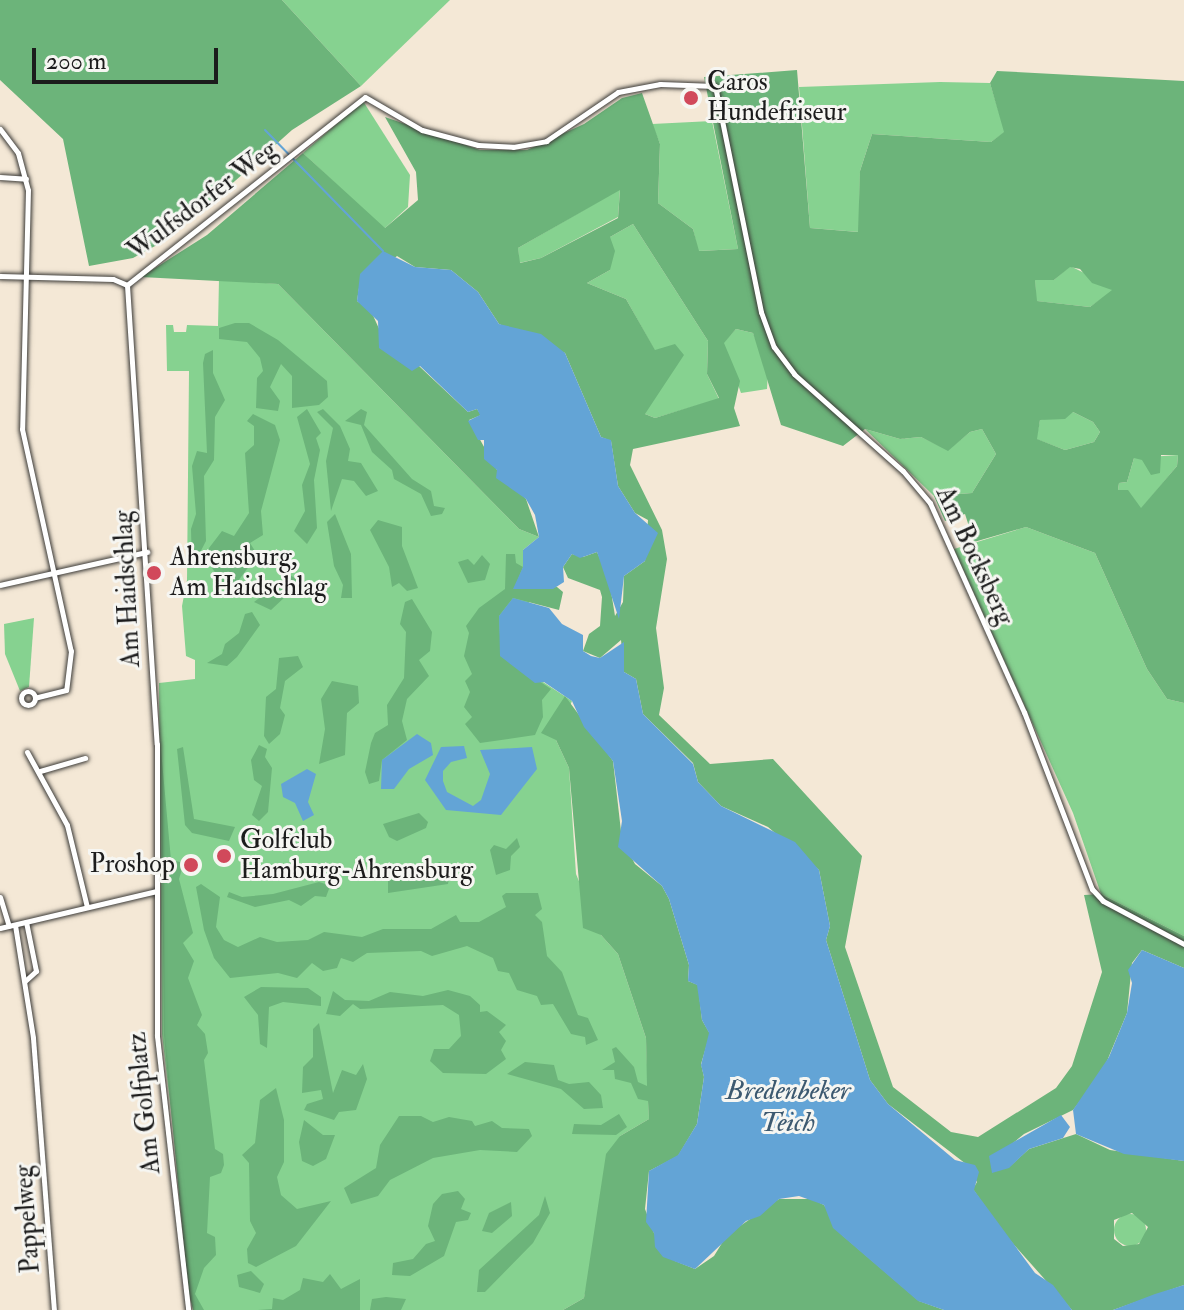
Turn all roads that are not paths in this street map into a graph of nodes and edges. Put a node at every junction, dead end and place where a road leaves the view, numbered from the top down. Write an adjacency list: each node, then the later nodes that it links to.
1 (365, 97): 7 (street, Wulfsdorfer Weg); 21 (street, Am Bocksberg)
2 (0, 129): 4 (street)
3 (0, 177): 4 (street)
4 (26, 179): 6 (street)
5 (0, 276): 6 (street, Wulfsdorfer Weg)
6 (27, 277): 7 (street, Wulfsdorfer Weg); 9 (street)
7 (127, 285): 8 (street, Am Haidschlag)
8 (147, 552): 9 (street); 15 (street, Am Haidschlag)
9 (55, 572): 10 (street); 11 (street)
10 (0, 585)
11 (35, 698)
12 (27, 752): 14 (street)
13 (85, 758): 14 (street)
14 (40, 771): 17 (street)
15 (157, 891): 17 (street); 24 (street, Am Golfplatz)
16 (0, 897): 19 (street, Pappelweg)
17 (87, 907): 18 (street)
18 (26, 922): 19 (street); 22 (street, Pappelweg)
19 (12, 925): 20 (street); 22 (street, Pappelweg)
20 (0, 928)
21 (1184, 944)
22 (25, 981): 23 (street, Pappelweg)
23 (54, 1310)
24 (188, 1310)

